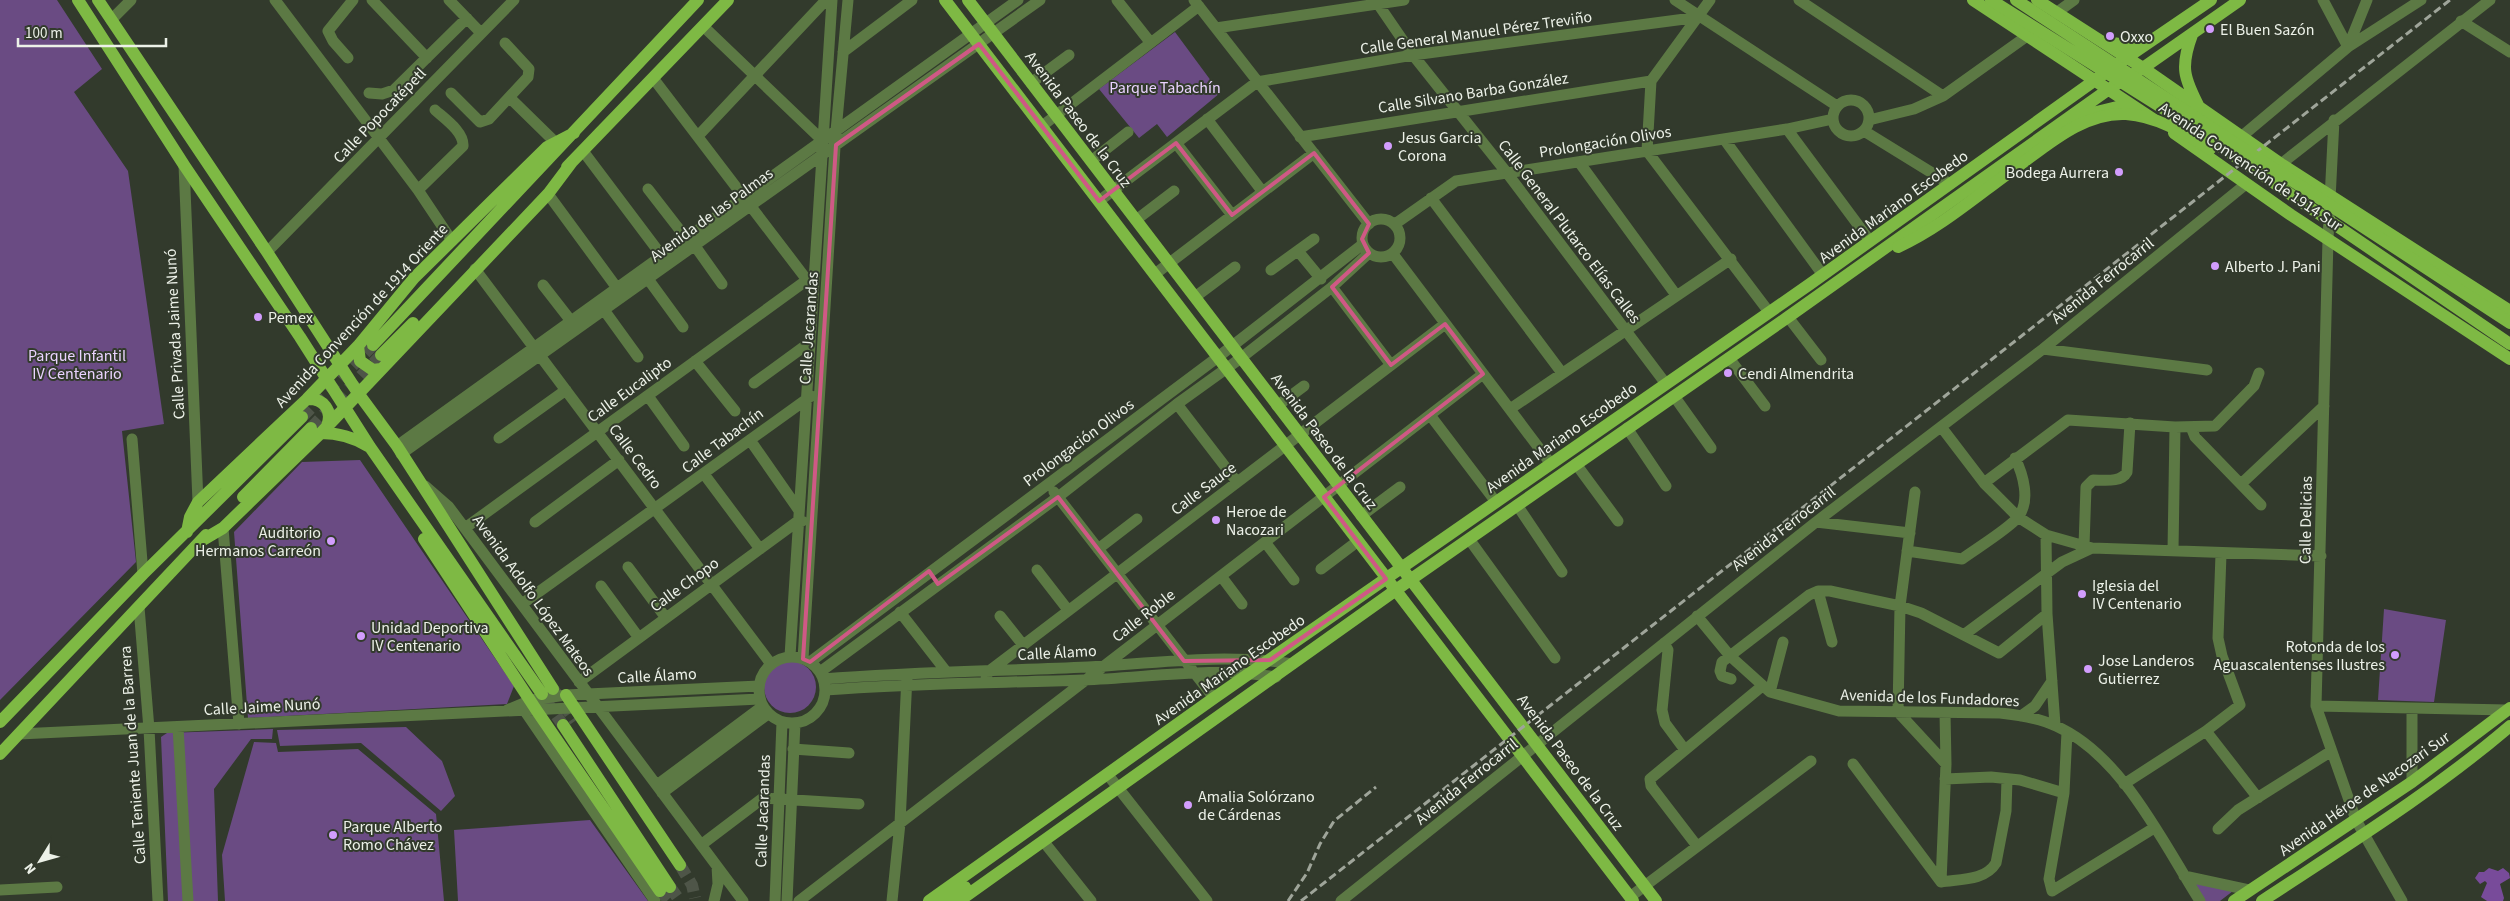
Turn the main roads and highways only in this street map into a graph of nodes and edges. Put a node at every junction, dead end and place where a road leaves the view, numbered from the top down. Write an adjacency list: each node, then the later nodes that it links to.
1 (78, 0): 44 (main road)
2 (698, 0): 24 (main road, Avenida Convención de 1914 Oriente)
3 (728, 0): 28 (main road)
4 (945, 0): 54 (main road, Avenida Paseo de la Cruz)
5 (968, 0): 53 (main road, Avenida Paseo de la Cruz)
6 (1973, 0): 18 (main road, Avenida Convención de 1914 Sur)
7 (1991, 0): 27 (main road, Avenida Convención de 1914 Sur, bridge)
8 (2016, 0): 36 (main road, Avenida Convención de 1914 Sur, bridge)
9 (2037, 0): 15 (main road, Avenida Convención de 1914 Sur)
10 (2211, 0): 14 (main road, Avenida Mariano Escobedo)
11 (2240, 0): 13 (main road, Avenida Mariano Escobedo)
12 (103, 2): 42 (main road)
13 (2192, 35): 17 (main road, Avenida Mariano Escobedo); 21 (main road)
14 (2156, 38): 15 (main road); 16 (main road, Avenida Mariano Escobedo)
15 (2096, 40): 16 (main road, Avenida Convención de 1914 Sur)
16 (2126, 58): 17 (main road, Avenida Convención de 1914 Sur); 18 (main road, Avenida Mariano Escobedo)
17 (2143, 68): 19 (main road, Avenida Mariano Escobedo); 21 (main road, Avenida Convención de 1914 Sur)
18 (2096, 81): 19 (main road, Avenida Convención de 1914 Sur); 33 (main road, Avenida Mariano Escobedo)
19 (2109, 89): 20 (main road, Avenida Convención de 1914 Sur); 23 (main road, Avenida Mariano Escobedo)
20 (2137, 108): 23 (main road); 26 (main road, Avenida Convención de 1914 Sur)
21 (2201, 109): 22 (main road, Avenida Convención de 1914 Sur)
22 (2214, 118): 25 (main road, Avenida Convención de 1914 Sur); 26 (main road)
23 (2067, 120): 32 (main road, Avenida Mariano Escobedo)
24 (574, 132): 38 (main road, Avenida Convención de 1914 Oriente); 39 (main road, Avenida Convención de 1914 Oriente)
25 (2239, 135): 29 (main road); 30 (main road, Avenida Convención de 1914 Sur)
26 (2194, 147): 29 (main road, Avenida Convención de 1914 Sur)
27 (2239, 159): 32 (main road, bridge); 37 (main road, Avenida Convención de 1914 Sur, bridge)
28 (572, 162): 40 (main road); 43 (main road)
29 (2219, 165): 31 (main road, Avenida Convención de 1914 Sur)
30 (2310, 182): 31 (main road); 35 (main road, Avenida Convención de 1914 Sur)
31 (2291, 215): 41 (main road, Avenida Convención de 1914 Sur)
32 (1884, 248): 34 (main road, Avenida Mariano Escobedo)
33 (1810, 284): 34 (main road); 53 (main road, Avenida Mariano Escobedo)
34 (1818, 295): 55 (main road, Avenida Mariano Escobedo)
35 (2510, 311)
36 (2510, 323)
37 (2510, 344)
38 (373, 345)
39 (358, 346): 42 (main road, Avenida Convención de 1914 Oriente); 43 (main road)
40 (381, 355)
41 (2510, 359)
42 (339, 365): 44 (main road, Avenida Convención de 1914 Oriente); 45 (main road)
43 (381, 369): 45 (main road)
44 (326, 378): 46 (main road, Avenida Convención de 1914 Oriente); 47 (main road)
45 (358, 394): 47 (main road); 58 (main road)
46 (307, 399): 49 (main road); 51 (main road, Avenida Convención de 1914 Oriente)
47 (344, 407): 49 (main road); 50 (main road)
48 (302, 417): 51 (main road, Avenida Convención de 1914 Oriente)
49 (320, 429): 50 (main road); 52 (main road); 52 (main road)
50 (370, 447): 58 (main road)
51 (187, 532): 60 (main road, Avenida Convención de 1914 Oriente)
52 (200, 541): 62 (main road)
53 (1401, 569): 54 (main road, Avenida Mariano Escobedo); 55 (main road, Avenida Paseo de la Cruz)
54 (1386, 579): 56 (main road, Avenida Paseo de la Cruz); 67 (main road, Avenida Mariano Escobedo)
55 (1410, 580): 56 (main road, Avenida Mariano Escobedo); 70 (main road, Avenida Paseo de la Cruz)
56 (1395, 591): 63 (main road, Avenida Mariano Escobedo); 65 (main road, Avenida Paseo de la Cruz)
57 (566, 695): 64 (main road)
58 (534, 701): 64 (main road)
59 (2509, 709): 71 (main road, Avenida Héroe de Nacozari Sur)
60 (0, 722)
61 (2510, 726): 66 (main road, Avenida Héroe de Nacozari Sur)
62 (0, 754)
63 (994, 876): 68 (main road); 69 (main road, Avenida Mariano Escobedo)
64 (662, 893)
65 (1632, 899)
66 (2265, 900)
67 (929, 901)
68 (945, 901)
69 (959, 901)
70 (1656, 901)
71 (2234, 901)

